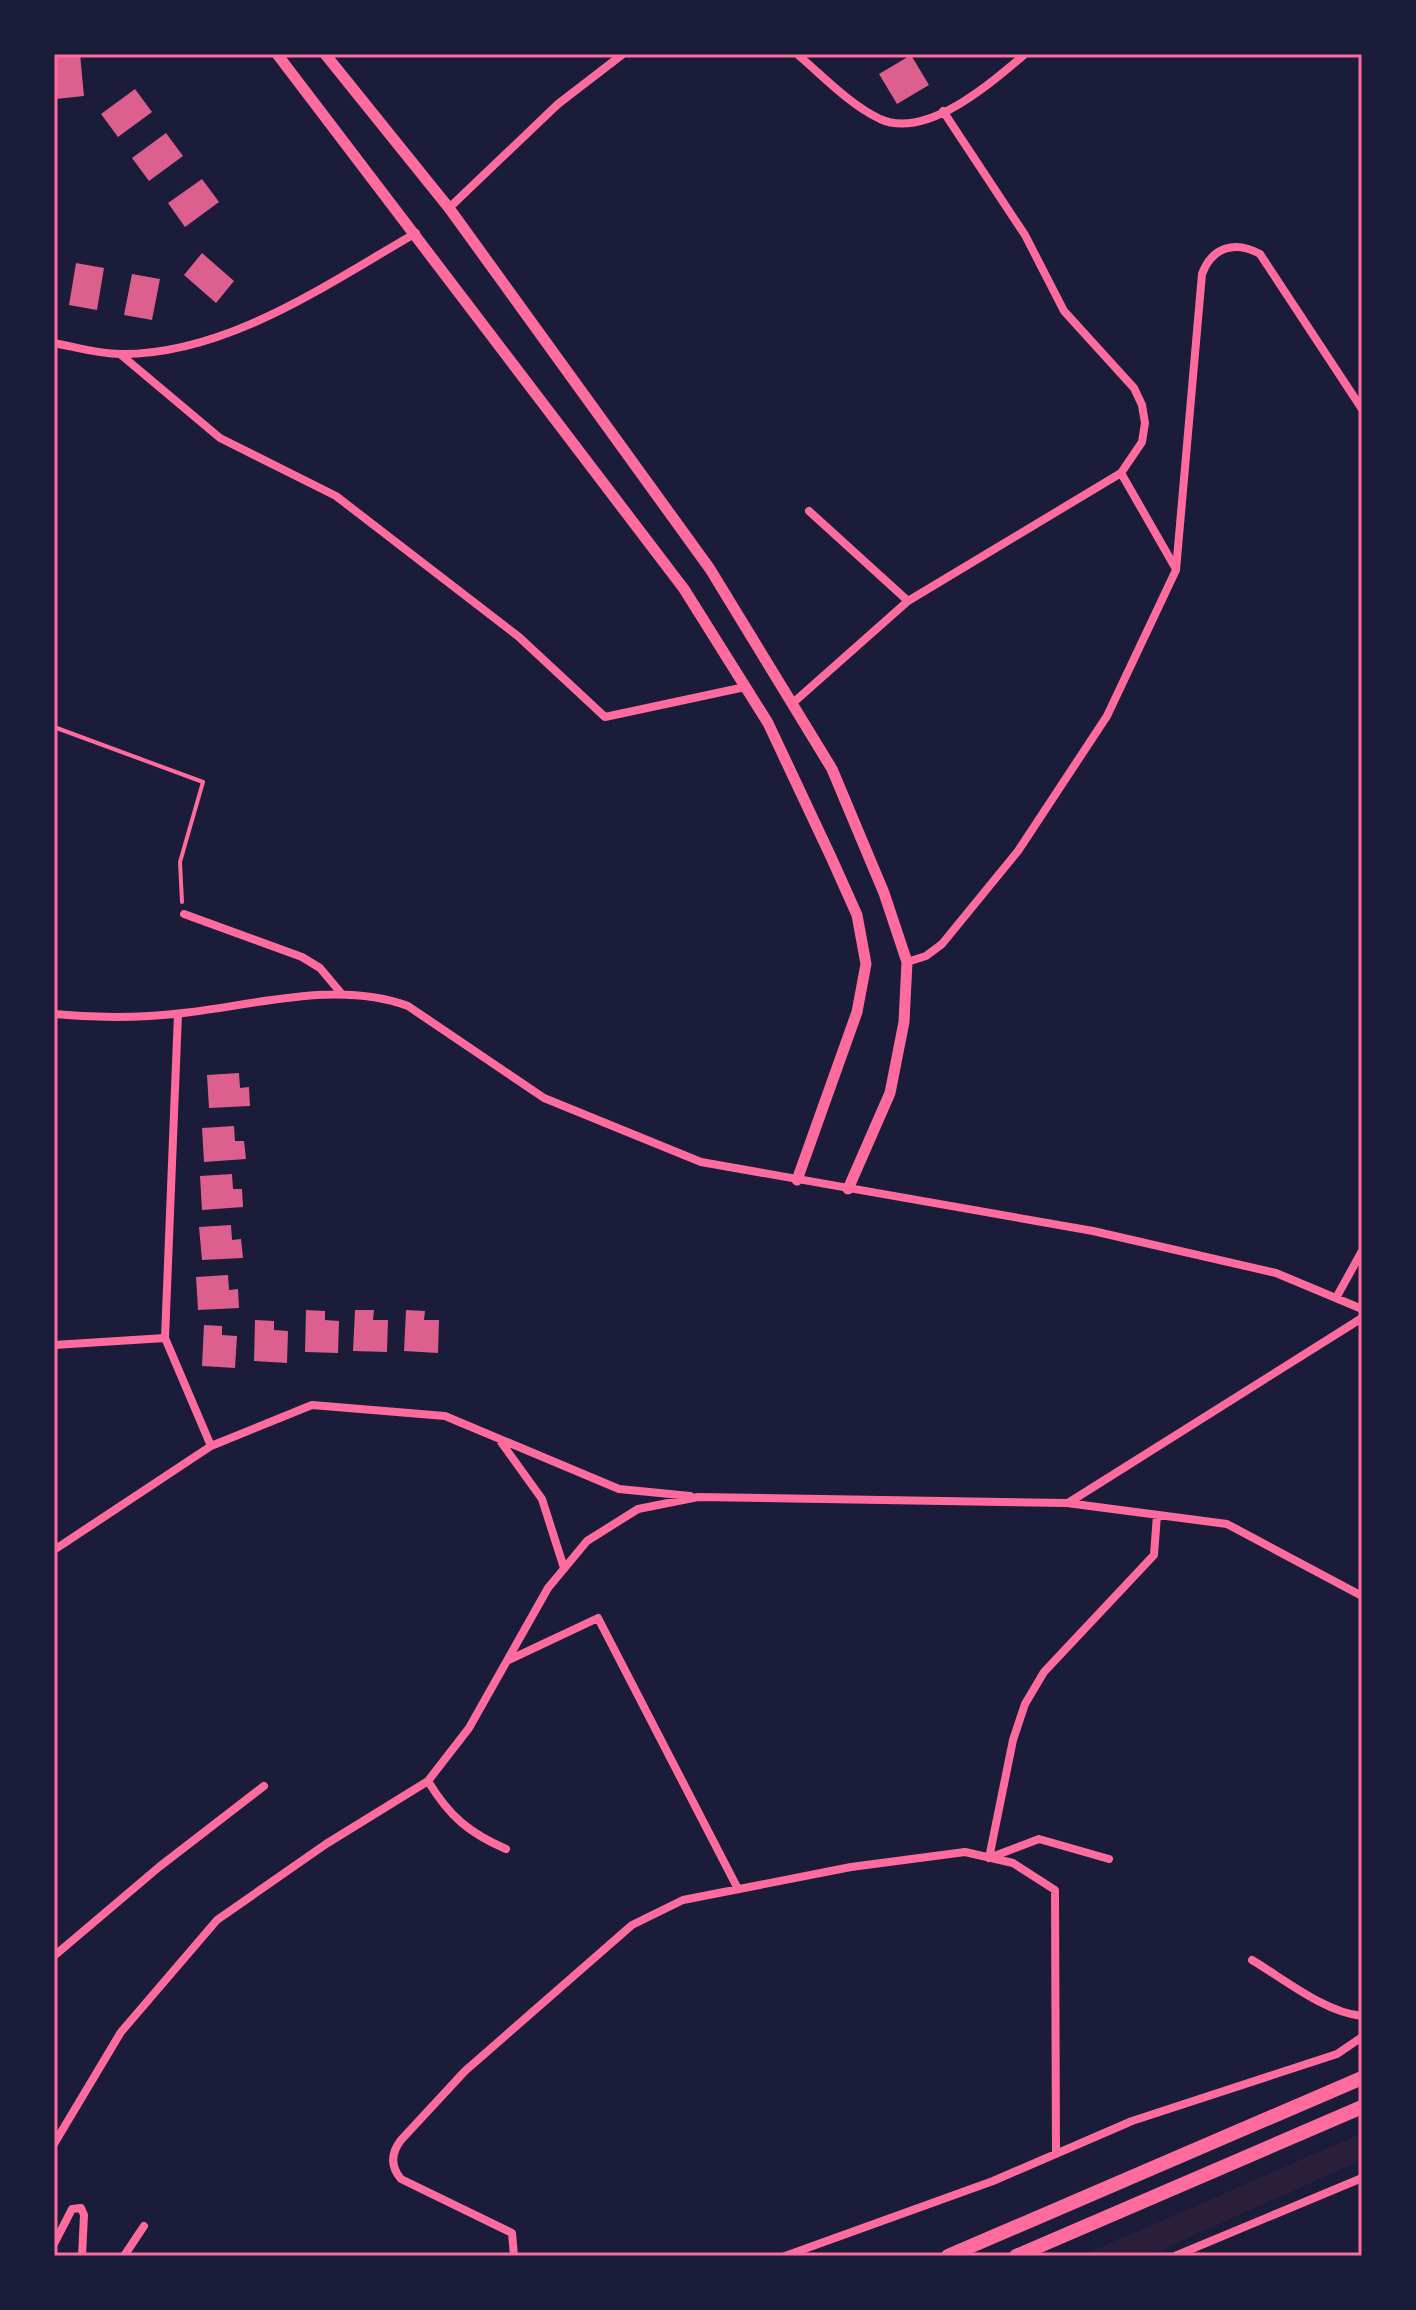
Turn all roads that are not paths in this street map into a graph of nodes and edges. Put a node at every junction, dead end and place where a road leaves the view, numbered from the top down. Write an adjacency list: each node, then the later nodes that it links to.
1 (277, 54): 8 (street)
2 (325, 54): 7 (street)
3 (623, 54): 7 (street)
4 (797, 54): 6 (street)
5 (1025, 54): 6 (street)
6 (943, 111): 12 (street)
7 (449, 208): 17 (street)
8 (416, 233): 10 (street); 16 (street)
9 (54, 343): 10 (street)
10 (120, 354): 16 (street)
11 (1362, 409): 14 (street)
12 (1121, 473): 14 (street); 15 (street)
13 (809, 511): 15 (street)
14 (1176, 570): 19 (street)
15 (908, 601): 17 (street)
16 (745, 687): 23 (street)
17 (794, 702): 19 (street)
18 (184, 914): 20 (street)
19 (907, 962): 24 (street)
20 (341, 993): 22 (street); 23 (street)
21 (54, 1014): 22 (street)
22 (178, 1014): 29 (street)
23 (797, 1180): 24 (street)
24 (848, 1189): 26 (street)
25 (1362, 1251): 26 (street)
26 (1336, 1298): 27 (street)
27 (1362, 1309)
28 (1362, 1318): 34 (street)
29 (165, 1338): 30 (street); 32 (street)
30 (54, 1345)
31 (499, 1441): 32 (street); 33 (street); 37 (street)
32 (211, 1446): 36 (street)
33 (698, 1497): 34 (street); 37 (street)
34 (1067, 1503): 35 (street)
35 (1157, 1515): 38 (street); 43 (street)
36 (54, 1550)
37 (564, 1568): 39 (street)
38 (1362, 1596)
39 (508, 1661): 40 (street); 45 (street)
40 (428, 1781): 42 (street); 52 (street)
41 (264, 1786): 46 (street)
42 (506, 1849)
43 (989, 1858): 44 (street); 45 (street); 53 (street)
44 (1109, 1859)
45 (738, 1889): 59 (street)
46 (54, 1956)
47 (1252, 1960): 48 (street)
48 (1362, 2016)
49 (1362, 2037): 53 (street)
50 (1362, 2078): 61 (highway)
51 (1362, 2107): 62 (highway)
52 (54, 2144)
53 (1056, 2154): 60 (street)
54 (1362, 2178): 63 (street)
55 (144, 2226): 58 (street)
56 (54, 2244): 57 (street)
57 (82, 2256)
58 (124, 2256)
59 (514, 2256)
60 (785, 2256)
61 (948, 2256)
62 (1016, 2256)
63 (1175, 2256)

